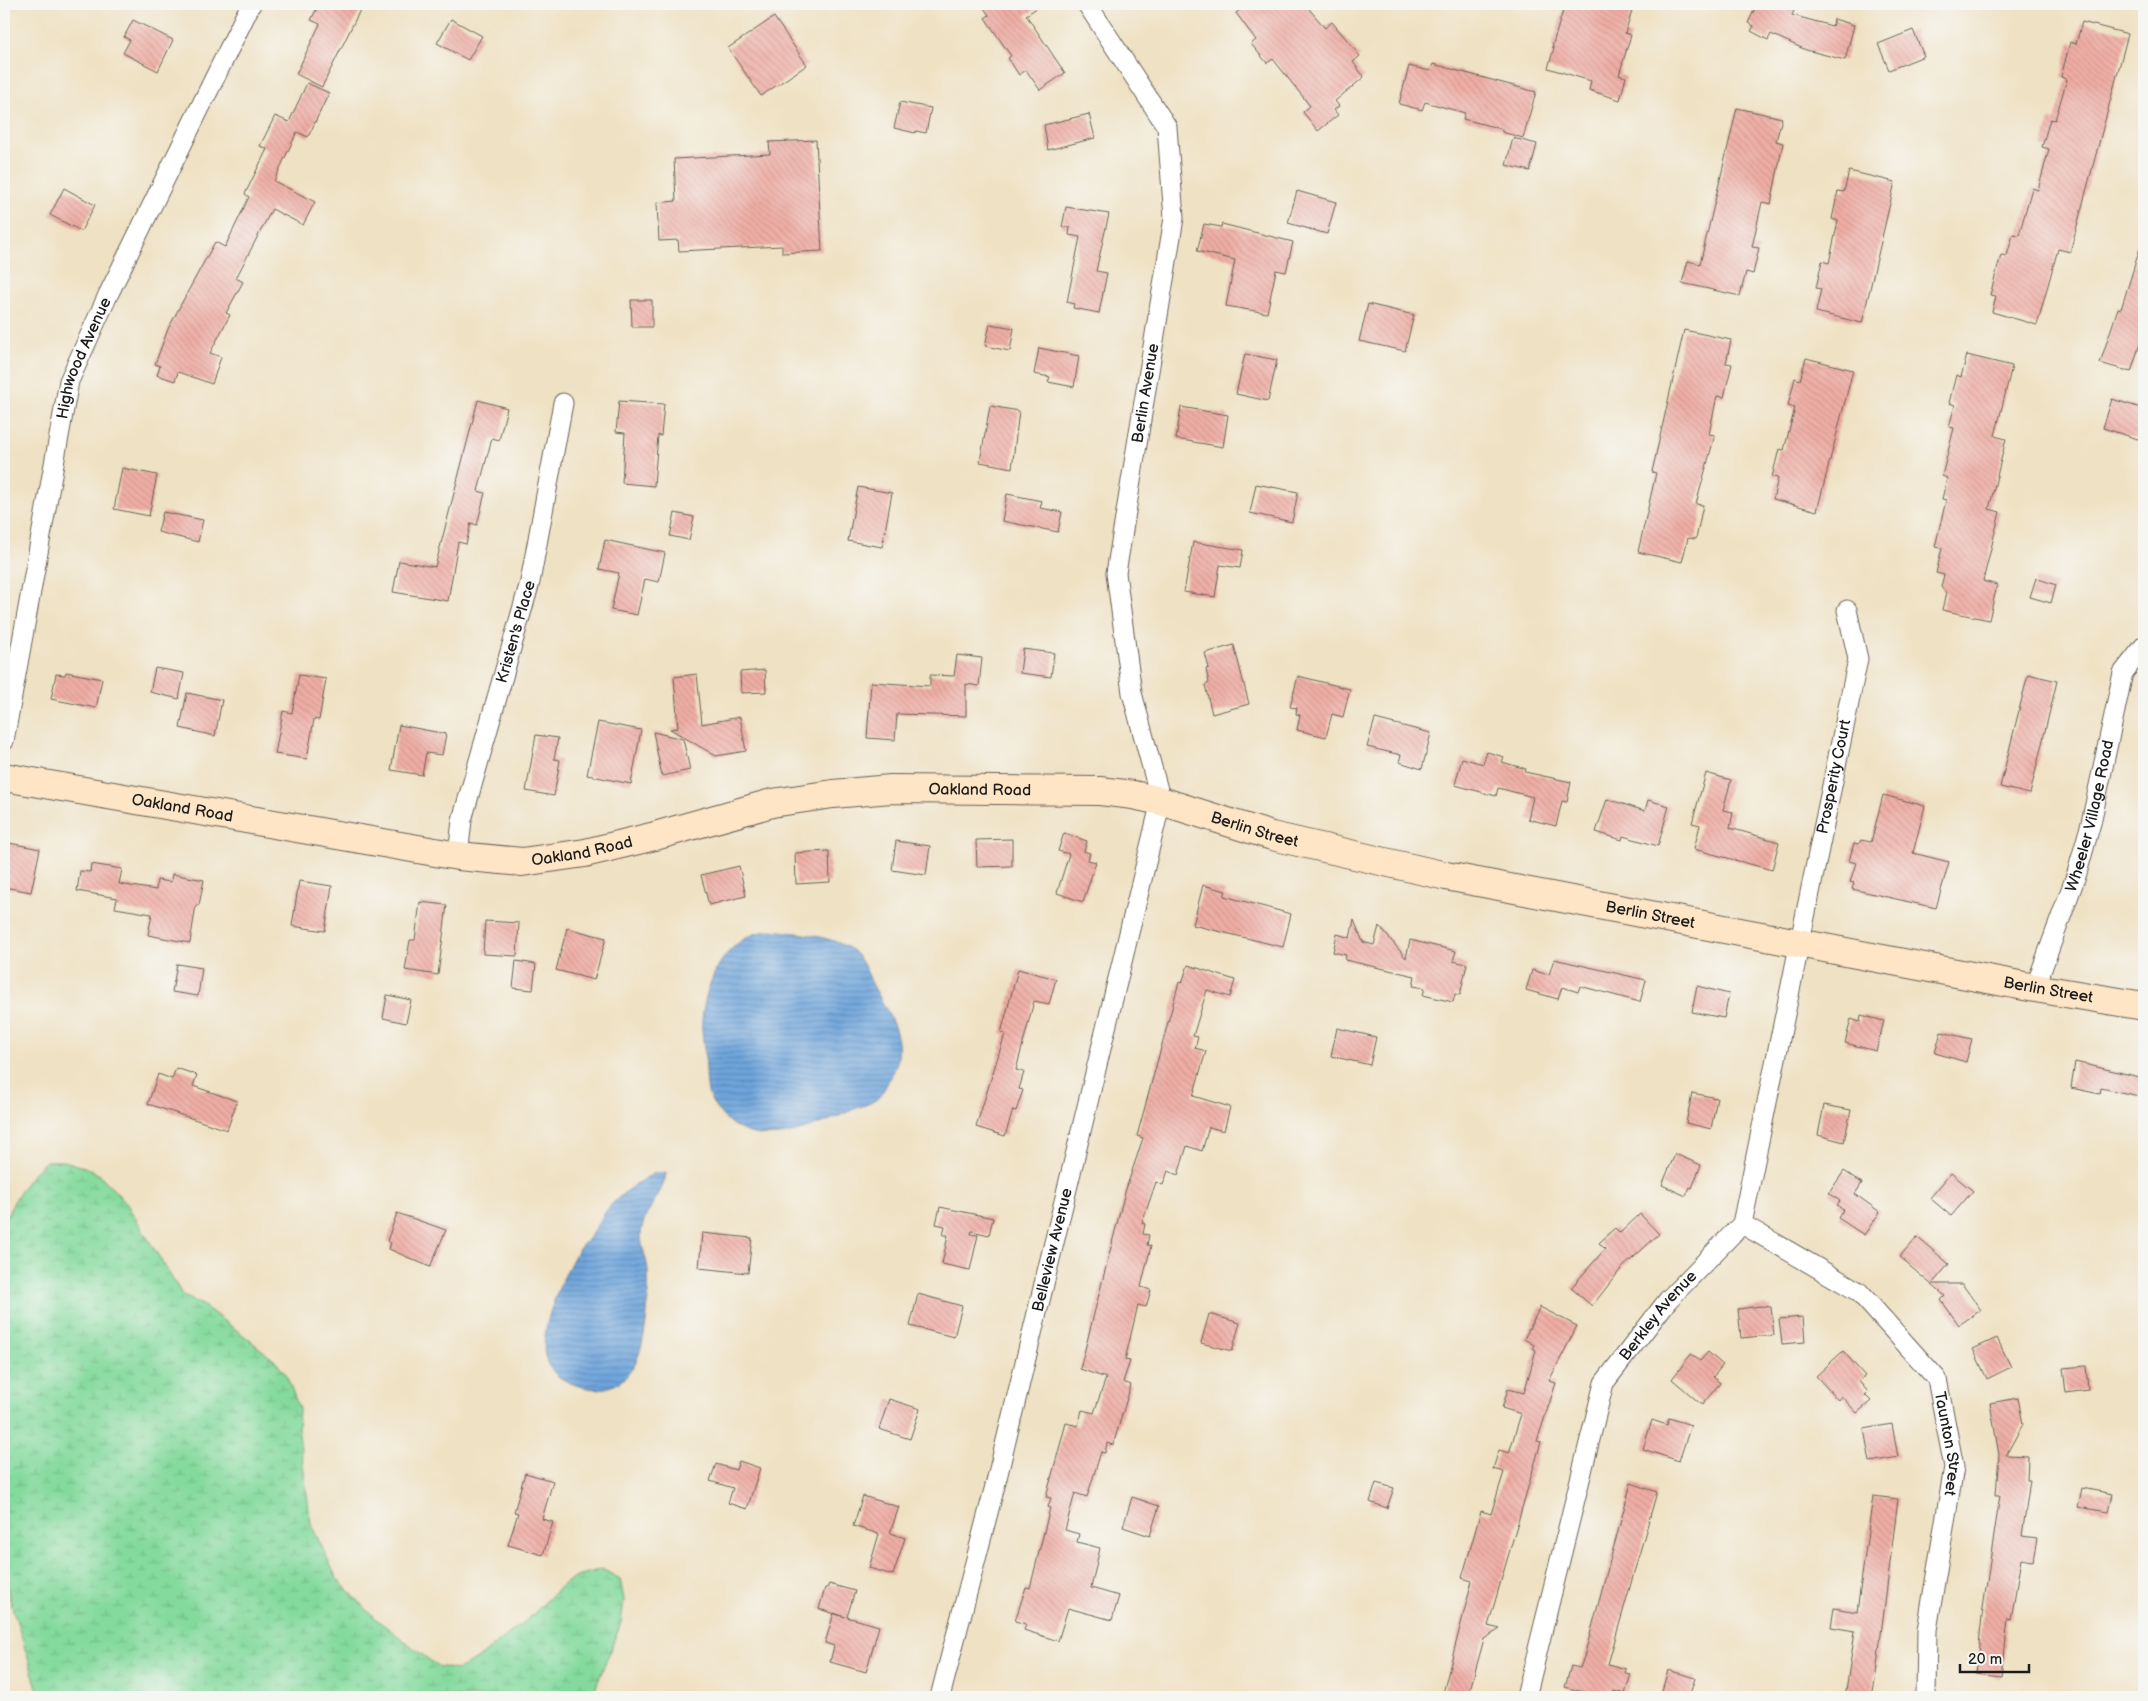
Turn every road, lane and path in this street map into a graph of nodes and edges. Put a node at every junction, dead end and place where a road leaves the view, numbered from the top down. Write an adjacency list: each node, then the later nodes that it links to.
1 (251, 4): 6 (street, Highwood Avenue)
2 (1087, 4): 8 (street, Berlin Avenue)
3 (563, 403): 9 (street, Kristen's Place)
4 (1847, 610): 10 (street, Prosperity Court)
5 (2144, 646): 11 (street, Wheeler Village Road)
6 (4, 741)
7 (4, 777): 9 (main road, Oakland Road)
8 (1161, 802): 9 (main road, Oakland Road); 10 (main road, Berlin Street); 14 (street, Belleview Avenue)
9 (458, 856)
10 (1801, 944): 11 (main road, Berlin Street); 13 (street)
11 (2035, 988): 12 (main road, Berlin Street)
12 (2144, 1006)
13 (1742, 1224): 15 (street, Berkley Avenue); 16 (street, Taunton Street)
14 (940, 1697)
15 (1526, 1697)
16 (1926, 1697)

